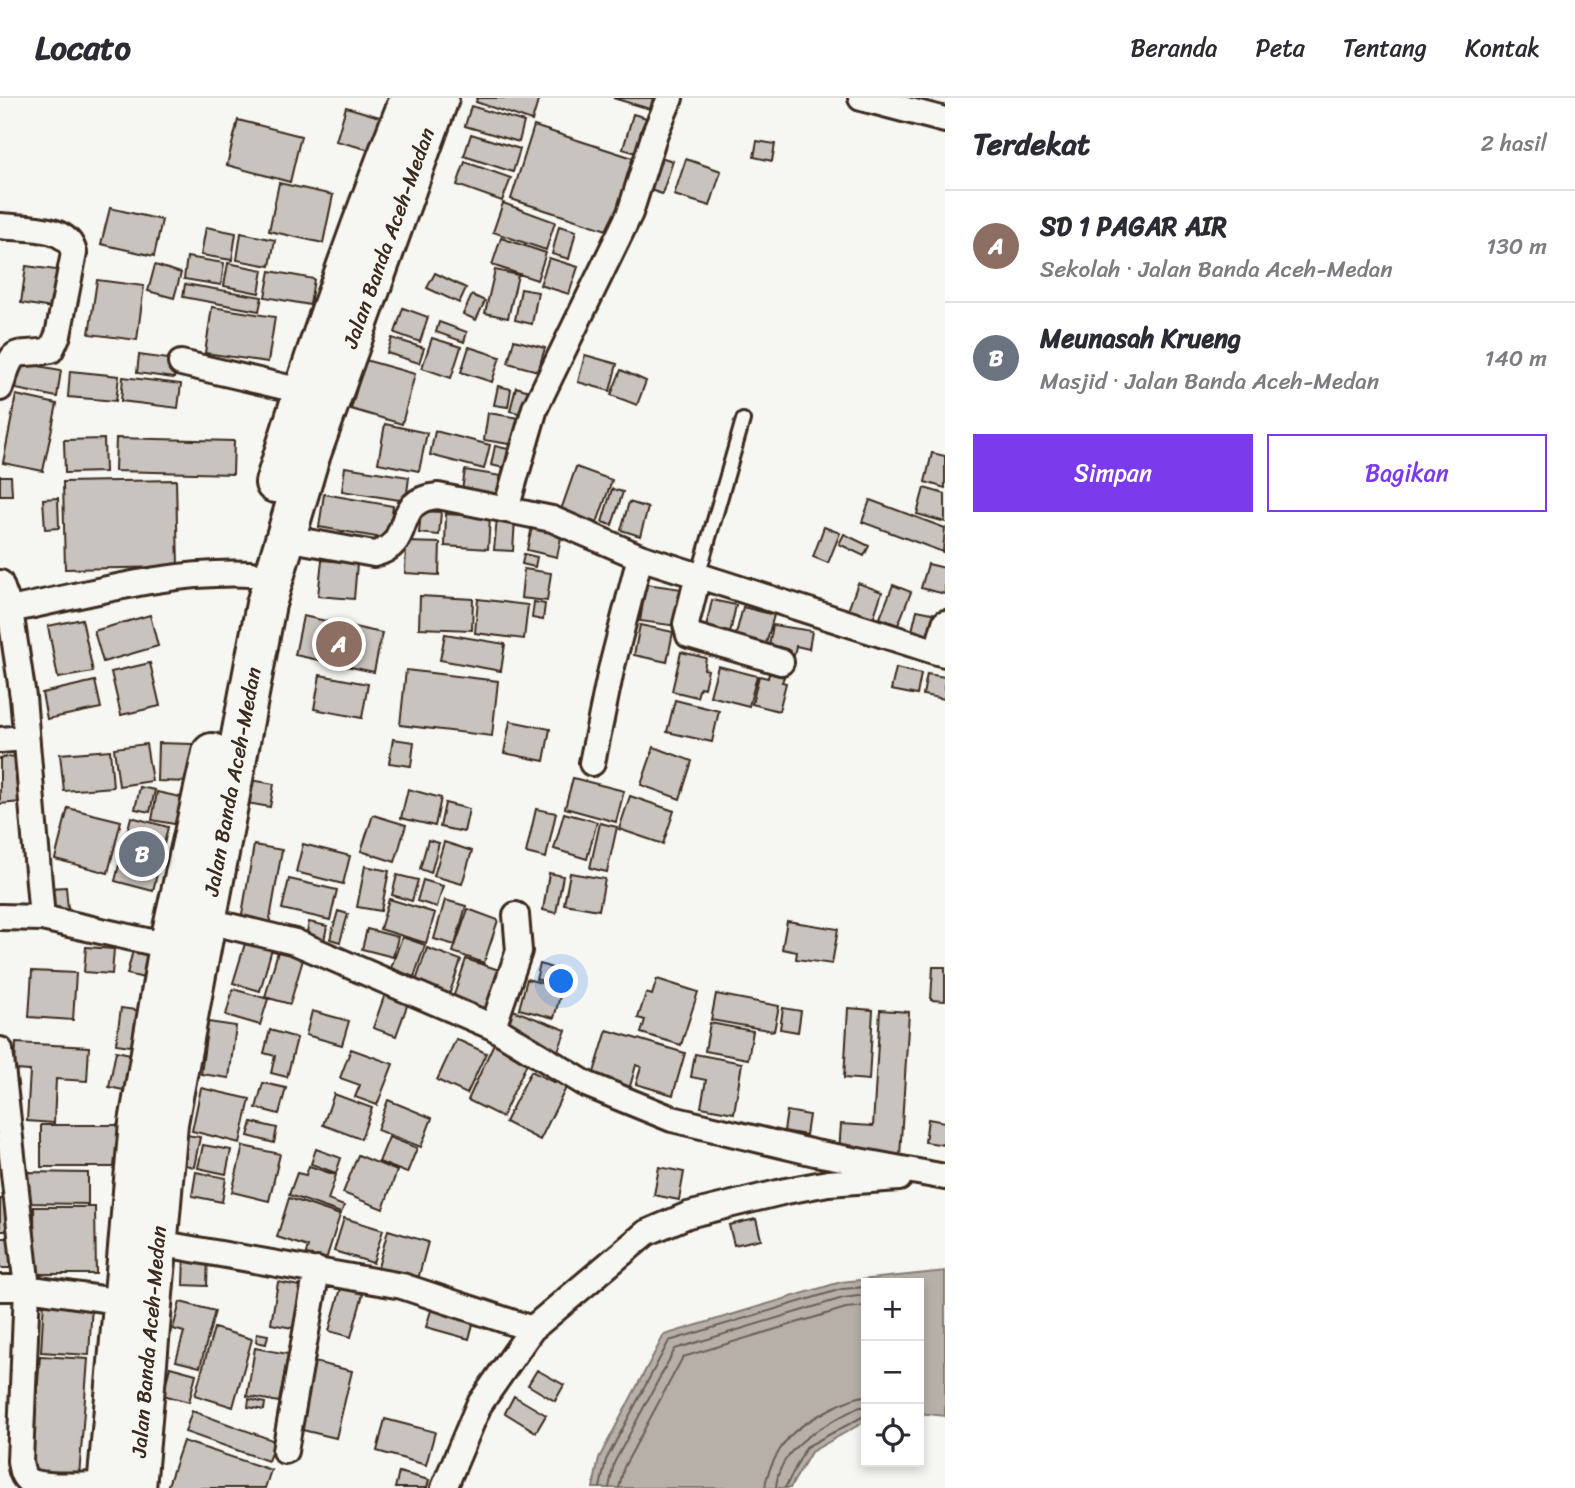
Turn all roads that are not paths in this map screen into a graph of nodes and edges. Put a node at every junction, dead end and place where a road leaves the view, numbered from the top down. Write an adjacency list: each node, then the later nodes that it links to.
1 (410, 98): 9 (highway, Jalan Banda Aceh-Medan)
2 (439, 98): 12 (highway, Jalan Banda Aceh-Medan)
3 (670, 98): 11 (street)
4 (861, 98): 5 (street)
5 (945, 120)
6 (0, 226): 8 (street)
7 (181, 363): 9 (street)
8 (0, 388)
9 (302, 391): 14 (highway, Jalan Banda Aceh-Medan)
10 (743, 420): 15 (lane)
11 (506, 509): 12 (street); 13 (street)
12 (286, 538): 27 (highway, Jalan Banda Aceh-Medan)
13 (640, 557): 15 (street); 23 (street)
14 (251, 574): 17 (street); 28 (highway, Jalan Banda Aceh-Medan)
15 (698, 576): 19 (street); 20 (street)
16 (0, 583): 17 (street)
17 (10, 610): 21 (street)
18 (945, 624): 19 (street)
19 (941, 653)
20 (781, 662)
21 (25, 738): 22 (street); 26 (street)
22 (0, 740)
23 (592, 763)
24 (516, 915): 29 (street)
25 (0, 918): 26 (street)
26 (42, 918): 28 (street)
27 (204, 920): 29 (street); 32 (highway, Jalan Banda Aceh-Medan)
28 (169, 946): 36 (highway, Jalan Banda Aceh-Medan)
29 (493, 1027): 31 (street)
30 (0, 1050): 35 (street)
31 (941, 1176): 37 (street)
32 (158, 1243): 33 (street); 39 (highway, Jalan Banda Aceh-Medan)
33 (317, 1270): 37 (street); 38 (street)
34 (0, 1288): 35 (street)
35 (27, 1288): 36 (street); 39 (street)
36 (123, 1303): 39 (highway, Jalan Banda Aceh-Medan)
37 (532, 1329): 40 (street)
38 (285, 1451)
39 (121, 1487)
40 (444, 1488)

